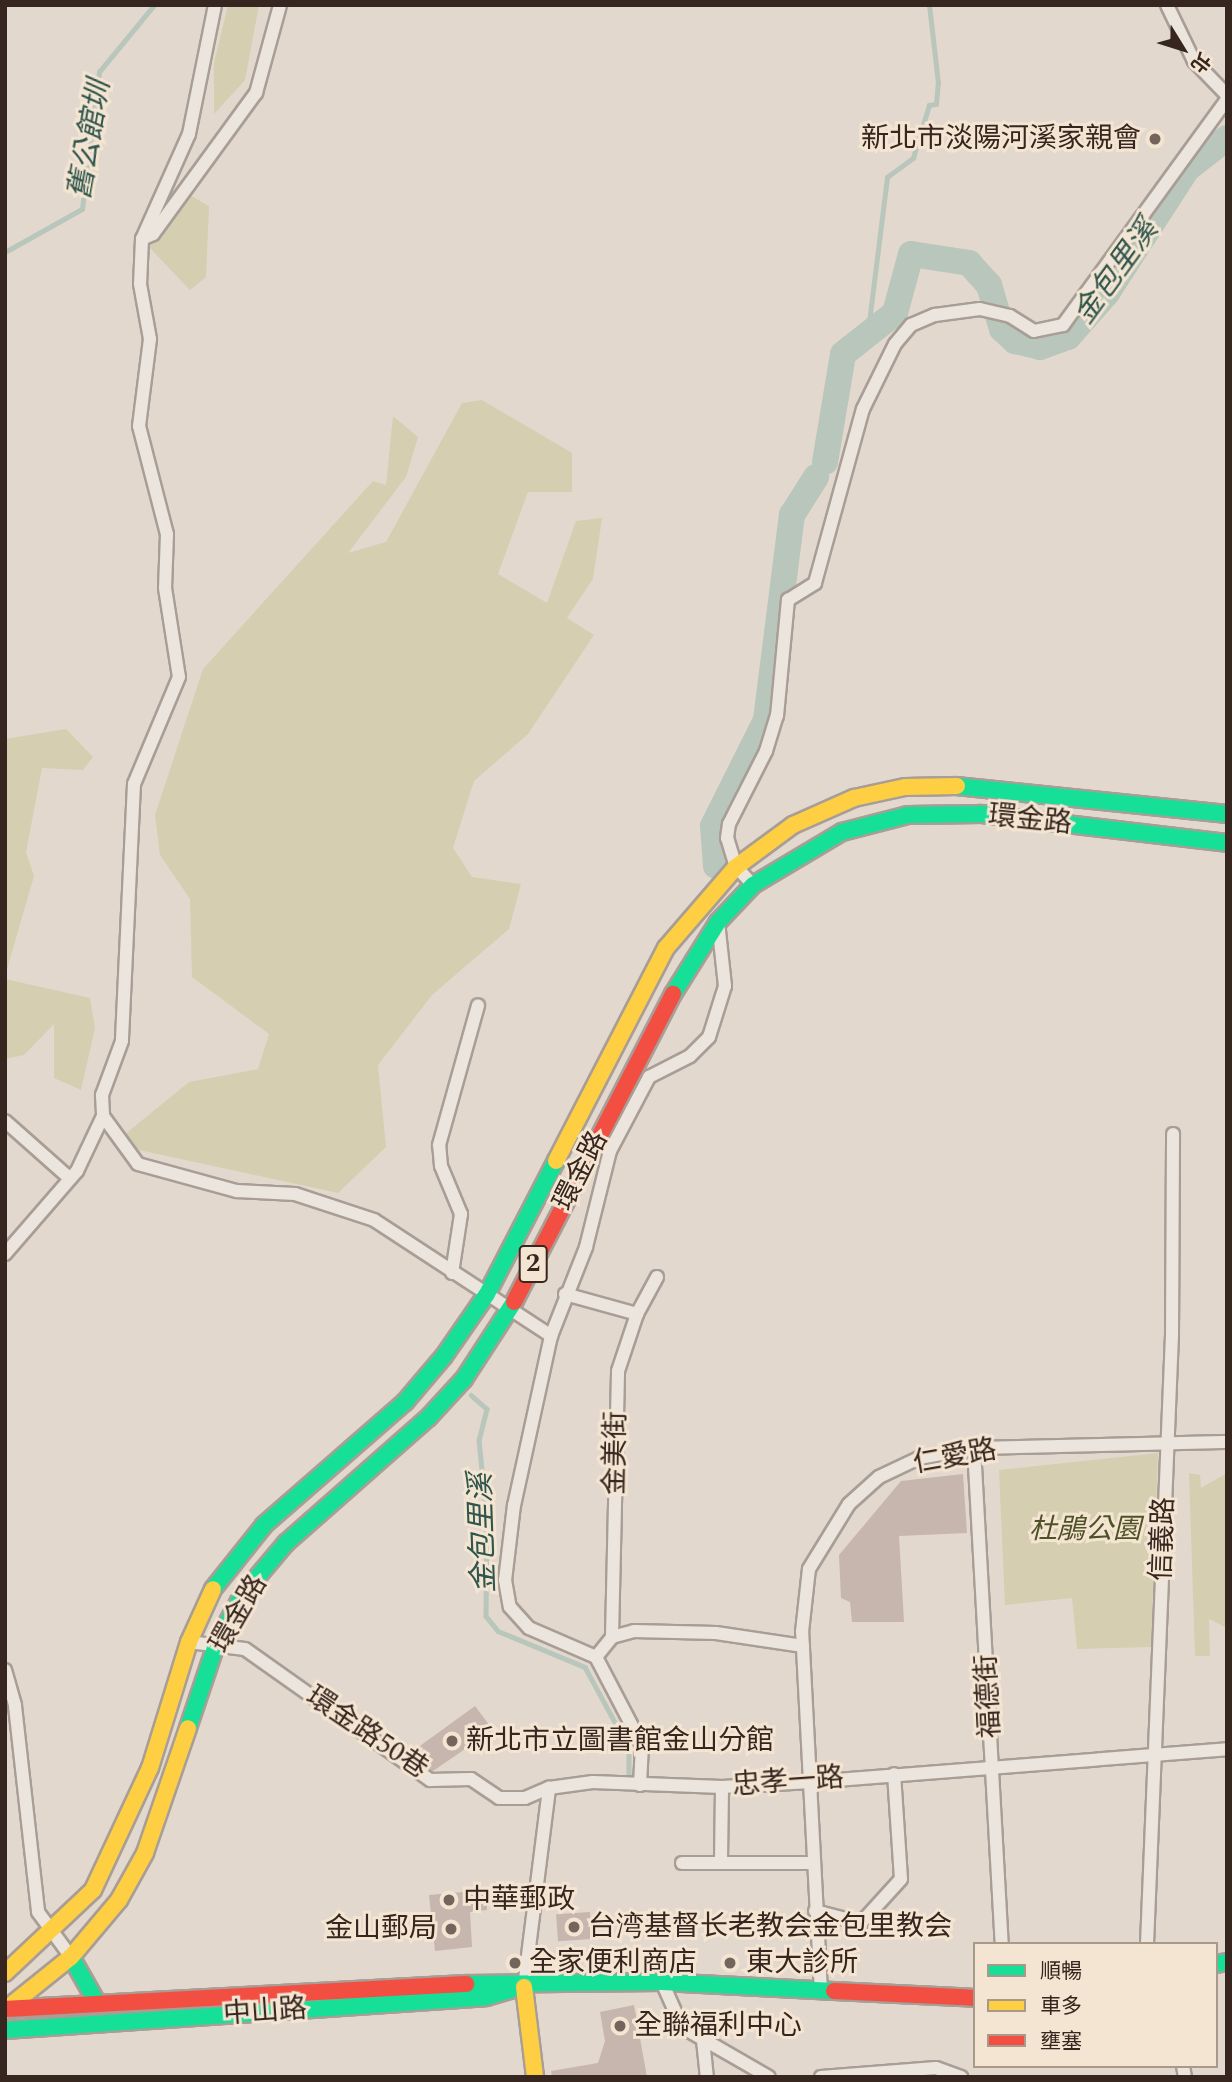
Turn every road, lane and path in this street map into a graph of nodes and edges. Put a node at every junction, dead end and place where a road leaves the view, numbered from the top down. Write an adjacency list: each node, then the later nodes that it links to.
1 (215, 5): 5 (street)
2 (280, 5): 5 (street)
3 (1167, 5): 4 (street)
4 (1227, 97): 8 (street)
5 (142, 239): 12 (street)
6 (1227, 814): 8 (main road, 環金路 / 2)
7 (1227, 843): 9 (main road, 環金路 / 2)
8 (737, 867): 9 (street); 19 (main road, 環金路 / 2)
9 (752, 885): 10 (main road, 環金路 / 2)
10 (718, 922): 20 (street); 21 (main road, 環金路 / 2)
11 (478, 1005): 17 (street)
12 (103, 1116): 15 (street); 17 (street)
13 (5, 1121): 15 (street)
14 (1173, 1134): 25 (street, 信義路)
15 (67, 1176): 16 (street)
16 (5, 1254)
17 (452, 1273): 19 (street)
18 (657, 1277): 22 (street, 金美街)
19 (487, 1294): 21 (street); 28 (main road, 環金路 / 2)
20 (565, 1294): 22 (street); 23 (street)
21 (511, 1308): 23 (street); 29 (main road, 環金路 / 2)
22 (637, 1314): 27 (street, 金美街)
23 (551, 1336): 31 (street)
24 (1227, 1442): 25 (street, 仁愛路)
25 (1167, 1445): 26 (street, 仁愛路); 35 (street, 信義路)
26 (974, 1448): 30 (street, 仁愛路); 36 (street, 福德街)
27 (612, 1637): 30 (street); 31 (street)
28 (189, 1642): 29 (street, 環金路50巷); 46 (main road, 環金路 / 2)
29 (216, 1646): 41 (street, 環金路50巷); 49 (main road, 環金路 / 2)
30 (803, 1646): 38 (street, 仁愛路)
31 (596, 1657): 39 (street)
32 (5, 1670): 33 (street)
33 (11, 1731): 46 (street)
34 (1227, 1749): 35 (street, 忠孝一路)
35 (1153, 1755): 36 (street, 忠孝一路); 48 (street, 信義路)
36 (993, 1765): 37 (street, 忠孝一路); 47 (street, 福德街)
37 (894, 1774): 38 (street, 忠孝一路); 45 (street)
38 (811, 1782): 40 (street, 忠孝一路); 44 (street, 仁愛路)
39 (640, 1785): 40 (street, 忠孝一路); 41 (street, 忠孝一路)
40 (722, 1787): 42 (street)
41 (549, 1788): 52 (street)
42 (721, 1860): 43 (street); 44 (street)
43 (682, 1863)
44 (813, 1863): 45 (street, 仁愛路)
45 (815, 1911): 53 (street, 仁愛路)
46 (53, 1934): 49 (street); 50 (main road, 環金路 / 2)
47 (1002, 1942)
48 (1147, 1942)
49 (71, 1956): 55 (main road); 56 (main road, 環金路 / 2)
50 (5, 1973)
51 (662, 1982): 52 (main road, 中山路); 53 (main road, 中山路); 58 (street)
52 (524, 1987): 55 (main road, 中山路); 57 (main road, 中山路); 59 (main road)
53 (821, 1992): 54 (main road, 中山路)
54 (973, 1998)
55 (96, 2001): 56 (main road, 中山路)
56 (5, 2009)
57 (5, 2030)
58 (703, 2040): 60 (street); 61 (street)
59 (535, 2077)
60 (707, 2077)
61 (769, 2077)
62 (821, 2077): 63 (street)
63 (961, 2077)

